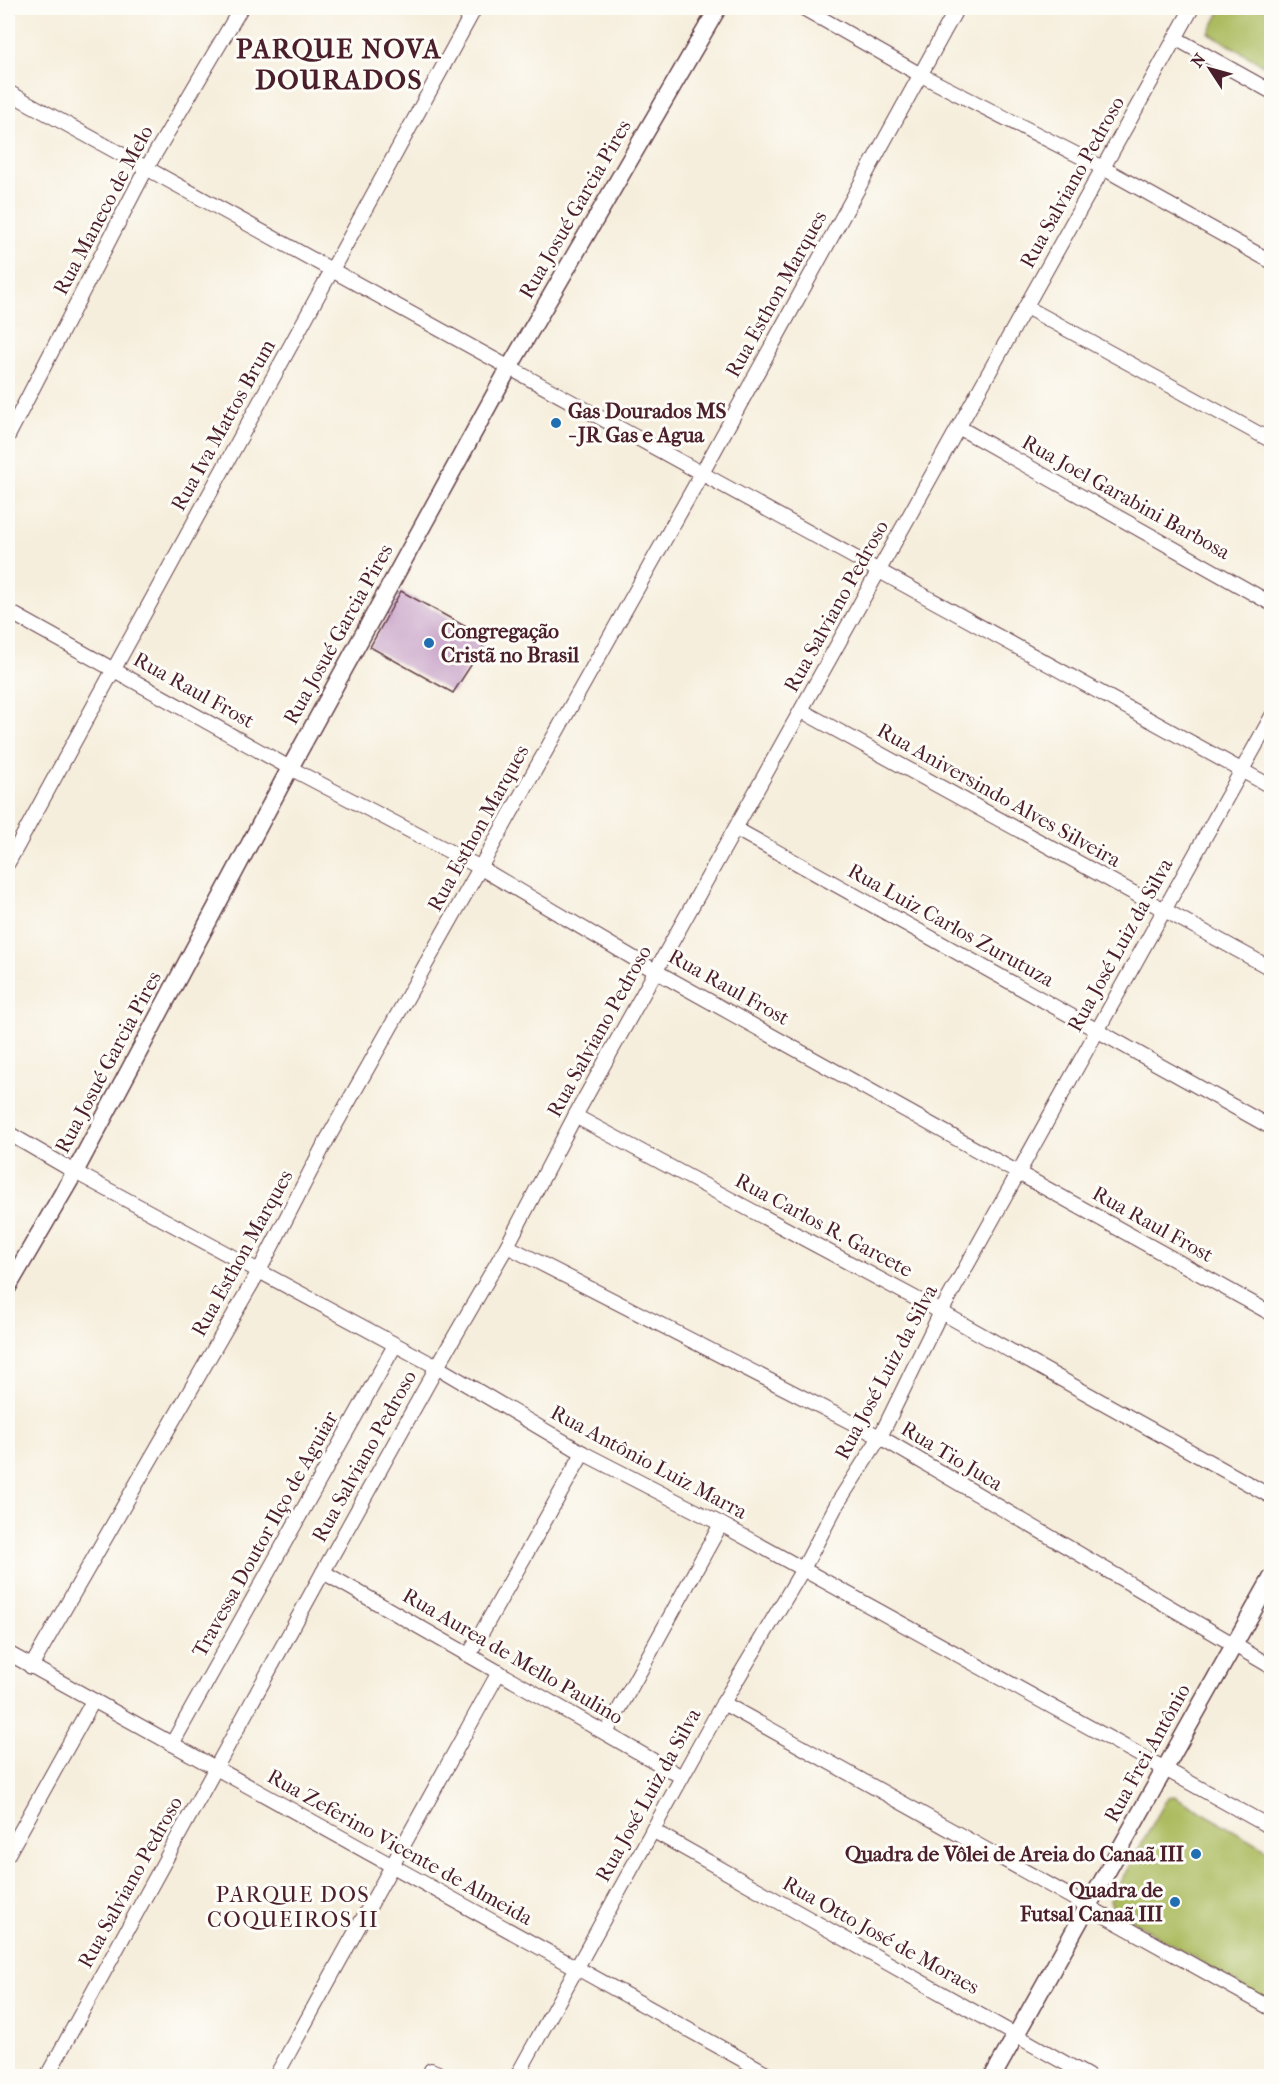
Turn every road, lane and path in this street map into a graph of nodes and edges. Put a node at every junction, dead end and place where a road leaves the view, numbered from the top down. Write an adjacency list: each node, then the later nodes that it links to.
1 (241, 8): 12 (street, Rua Maneco de Melo)
2 (475, 8): 14 (street, Rua Iva Mattos Brum)
3 (718, 8): 16 (street, Rua Josué Garcia Pires)
4 (803, 8): 8 (street)
5 (957, 8): 8 (street, Rua Esthon Marques)
6 (1192, 8): 7 (street, Rua Salviano Pedroso)
7 (1175, 38): 10 (street); 11 (street, Rua Salviano Pedroso)
8 (919, 74): 11 (street); 20 (street, Rua Esthon Marques)
9 (8, 92): 12 (street)
10 (1272, 92)
11 (1103, 168): 13 (street); 15 (street, Rua Salviano Pedroso)
12 (146, 169): 14 (street); 18 (street, Rua Maneco de Melo)
13 (1272, 262)
14 (332, 271): 16 (street); 24 (street, Rua Iva Mattos Brum)
15 (1026, 308): 17 (street, Rua Salviano Pedroso); 19 (street)
16 (510, 368): 20 (street); 27 (street, Rua Josué Garcia Pires)
17 (960, 428): 21 (street, Rua Salviano Pedroso); 22 (street, Rua Joel Garabini Barbosa)
18 (8, 436)
19 (1272, 441)
20 (701, 475): 21 (street); 32 (street, Rua Esthon Marques)
21 (879, 571): 25 (street, Rua Salviano Pedroso); 28 (street)
22 (1272, 604)
23 (8, 611): 24 (street, Rua Raul Frost)
24 (113, 669): 27 (street, Rua Raul Frost); 31 (street, Rua Iva Mattos Brum)
25 (802, 711): 30 (street, Rua Salviano Pedroso); 33 (street, Rua Aniversindo Alves Silveira)
26 (1272, 716): 28 (street, Rua José Luiz da Silva)
27 (290, 768): 32 (street, Rua Raul Frost); 40 (street, Rua Josué Garcia Pires)
28 (1241, 771): 29 (street); 33 (street, Rua José Luiz da Silva)
29 (1272, 787)
30 (736, 829): 35 (street, Rua Salviano Pedroso); 36 (street, Rua Luiz Carlos Zurutuza)
31 (8, 863)
32 (479, 867): 35 (street, Rua Raul Frost); 43 (street, Rua Esthon Marques)
33 (1164, 910): 34 (street, Rua Aniversindo Alves Silveira); 36 (street, Rua José Luiz da Silva)
34 (1272, 969)
35 (657, 972): 37 (street, Rua Salviano Pedroso); 41 (street, Rua Raul Frost)
36 (1096, 1030): 38 (street, Rua Luiz Carlos Zurutuza); 41 (street, Rua José Luiz da Silva)
37 (575, 1116): 42 (street, Rua Salviano Pedroso); 45 (street, Rua Carlos R. Garcete)
38 (1272, 1128)
39 (8, 1133): 40 (street, Rua Antônio Luiz Marra)
40 (75, 1172): 43 (street, Rua Antônio Luiz Marra); 44 (street, Rua Josué Garcia Pires)
41 (1018, 1172): 45 (street, Rua José Luiz da Silva); 46 (street, Rua Raul Frost)
42 (507, 1246): 48 (street, Rua Salviano Pedroso); 49 (street, Rua Tio Juca)
43 (259, 1271): 47 (street, Rua Antônio Luiz Marra); 59 (street, Rua Esthon Marques)
44 (8, 1287)
45 (941, 1312): 49 (street, Rua José Luiz da Silva); 51 (street, Rua Carlos R. Garcete)
46 (1272, 1314)
47 (395, 1345): 48 (street, Rua Antônio Luiz Marra); 65 (street, Travessa Doutor Ilço de Aguiar)
48 (437, 1367): 50 (street, Rua Antônio Luiz Marra); 54 (street, Rua Salviano Pedroso)
49 (880, 1437): 53 (street, Rua José Luiz da Silva); 56 (street, Rua Tio Juca)
50 (583, 1453): 52 (street, Rua Antônio Luiz Marra); 58 (street)
51 (1272, 1497)
52 (721, 1524): 53 (street, Rua Antônio Luiz Marra); 64 (street)
53 (803, 1569): 63 (street, Rua José Luiz da Silva); 66 (street, Rua Antônio Luiz Marra)
54 (324, 1572): 58 (street, Rua Aurea de Mello Paulino); 67 (street, Rua Salviano Pedroso)
55 (1272, 1577): 56 (street, Rua Frei Antônio)
56 (1232, 1645): 60 (street, Rua Tio Juca); 66 (street, Rua Frei Antônio)
57 (8, 1653): 59 (street, Rua Zeferino Vicente de Almeida)
58 (469, 1654): 61 (street, Rua Aurea de Mello Paulino)
59 (31, 1666): 62 (street, Rua Zeferino Vicente de Almeida)
60 (1272, 1667)
61 (499, 1672): 64 (street, Rua Aurea de Mello Paulino); 72 (street)
62 (93, 1701): 65 (street, Rua Zeferino Vicente de Almeida); 71 (street)
63 (723, 1703): 68 (street, Rua José Luiz da Silva); 73 (street)
64 (606, 1733): 68 (street, Rua Aurea de Mello Paulino)
65 (172, 1744): 67 (street, Rua Zeferino Vicente de Almeida)
66 (1165, 1768): 69 (street, Rua Antônio Luiz Marra); 73 (street, Rua Frei Antônio)
67 (216, 1769): 72 (street, Rua Zeferino Vicente de Almeida); 78 (street, Rua Salviano Pedroso)
68 (682, 1777): 70 (street, Rua José Luiz da Silva)
69 (1272, 1828)
70 (652, 1830): 74 (street, Rua José Luiz da Silva); 76 (street, Rua Otto José de Moraes)
71 (8, 1854)
72 (392, 1867): 74 (street, Rua Zeferino Vicente de Almeida); 79 (street)
73 (1088, 1906): 75 (street); 76 (street, Rua Frei Antônio)
74 (576, 1969): 81 (street, Rua José Luiz da Silva); 82 (street, Rua Zeferino Vicente de Almeida)
75 (1272, 2009)
76 (1016, 2036): 83 (street, Rua Frei Antônio); 84 (street, Rua Otto José de Moraes)
77 (431, 2070): 80 (street)
78 (46, 2076)
79 (276, 2076)
80 (445, 2076)
81 (517, 2076)
82 (772, 2076)
83 (993, 2076)
84 (1088, 2076)

